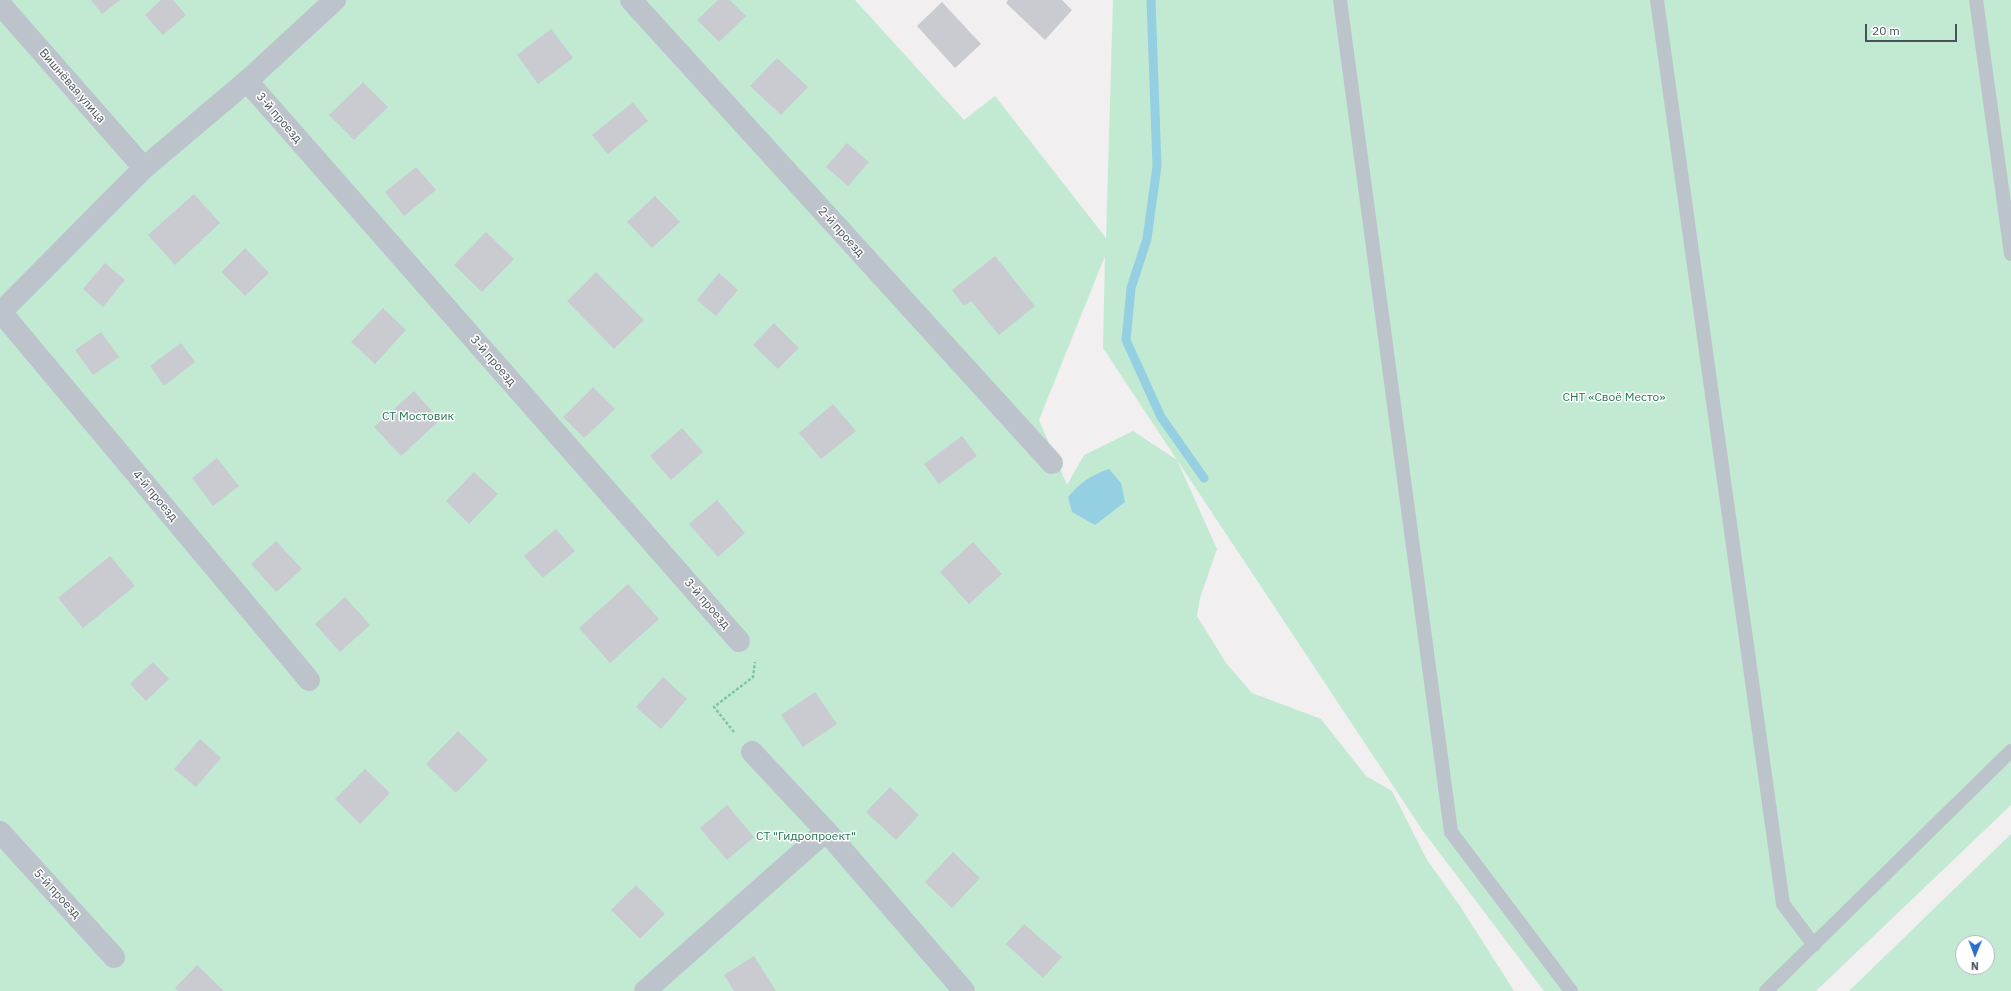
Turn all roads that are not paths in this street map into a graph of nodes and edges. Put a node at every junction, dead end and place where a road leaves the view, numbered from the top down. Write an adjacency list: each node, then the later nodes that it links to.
1 (335, 0): 7 (street)
2 (631, 0): 11 (street, 2-й проезд)
3 (1340, 0): 22 (lane)
4 (1657, 0): 18 (lane)
5 (1976, 0): 9 (lane)
6 (0, 4): 8 (street, Вишнёвая улица)
7 (247, 81): 8 (street); 12 (street, 3-й проезд)
8 (144, 168): 10 (street)
9 (2011, 254)
10 (1, 312): 13 (street, 4-й проезд)
11 (1052, 463)
12 (739, 641)
13 (309, 680)
14 (2011, 751): 18 (lane)
15 (752, 752): 17 (street)
16 (0, 832): 19 (street, 5-й проезд)
17 (826, 832): 20 (street); 21 (street)
18 (1814, 945): 23 (lane)
19 (114, 957)
20 (645, 991)
21 (964, 991)
22 (1571, 991)
23 (1766, 991)

